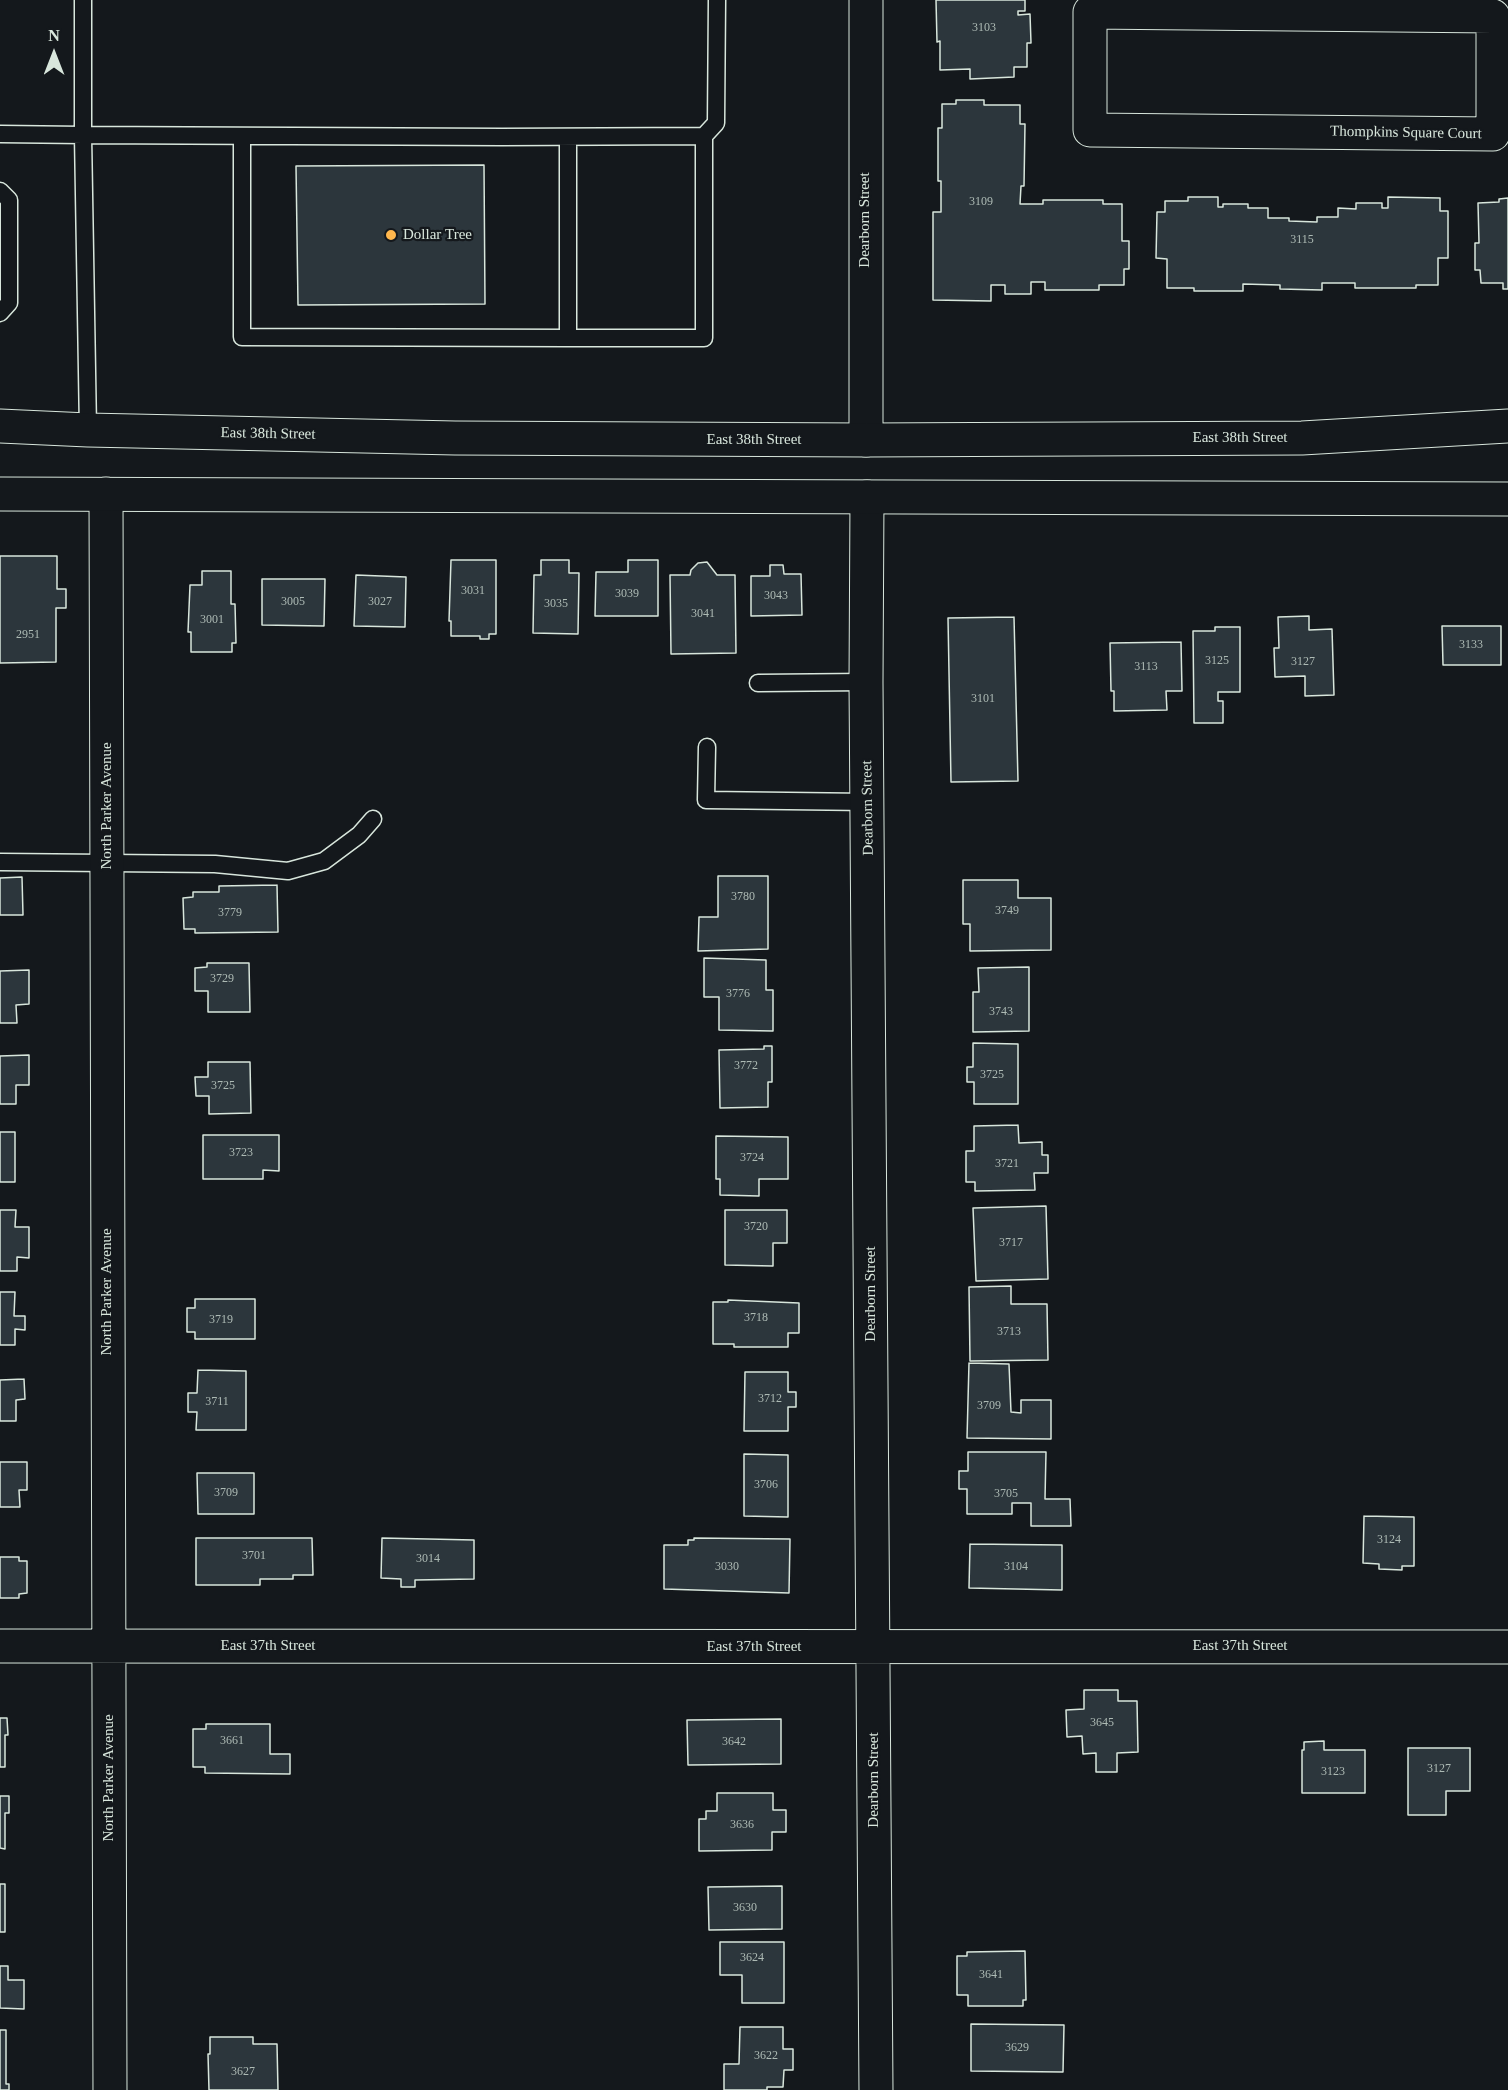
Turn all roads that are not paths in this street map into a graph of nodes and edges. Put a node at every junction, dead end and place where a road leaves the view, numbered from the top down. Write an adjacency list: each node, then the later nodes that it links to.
1 (83, 0): 6 (lane)
2 (717, 0): 9 (lane)
3 (866, 0): 16 (street, Dearborn Street)
4 (1105, 6): 4 (street, Thompkins Square Court)
5 (0, 134): 6 (lane)
6 (83, 135): 7 (lane); 15 (lane)
7 (242, 136): 8 (lane); 12 (lane)
8 (568, 136): 9 (lane); 12 (lane)
9 (704, 136): 12 (lane)
10 (0, 191): 11 (lane)
11 (0, 313)
12 (568, 338)
13 (0, 426): 15 (street, East 38th Street)
14 (1508, 426): 16 (street, East 38th Street)
15 (88, 430): 16 (street, East 38th Street)
16 (866, 440)
17 (0, 494): 18 (street)
18 (106, 494): 19 (street); 27 (street, North Parker Avenue)
19 (867, 497): 20 (street); 21 (street, Dearborn Street)
20 (1508, 500)
21 (866, 682): 22 (lane); 24 (street, Dearborn Street)
22 (758, 683)
23 (707, 747): 24 (lane)
24 (868, 802): 30 (street, Dearborn Street)
25 (373, 819): 27 (lane)
26 (0, 862): 27 (lane)
27 (107, 862): 28 (street, North Parker Avenue)
28 (108, 1645): 29 (street, East 37th Street); 30 (street, East 37th Street); 32 (street, North Parker Avenue)
29 (0, 1646)
30 (873, 1647): 31 (street, East 37th Street); 33 (street, Dearborn Street)
31 (1508, 1647)
32 (110, 2090)
33 (876, 2090)

